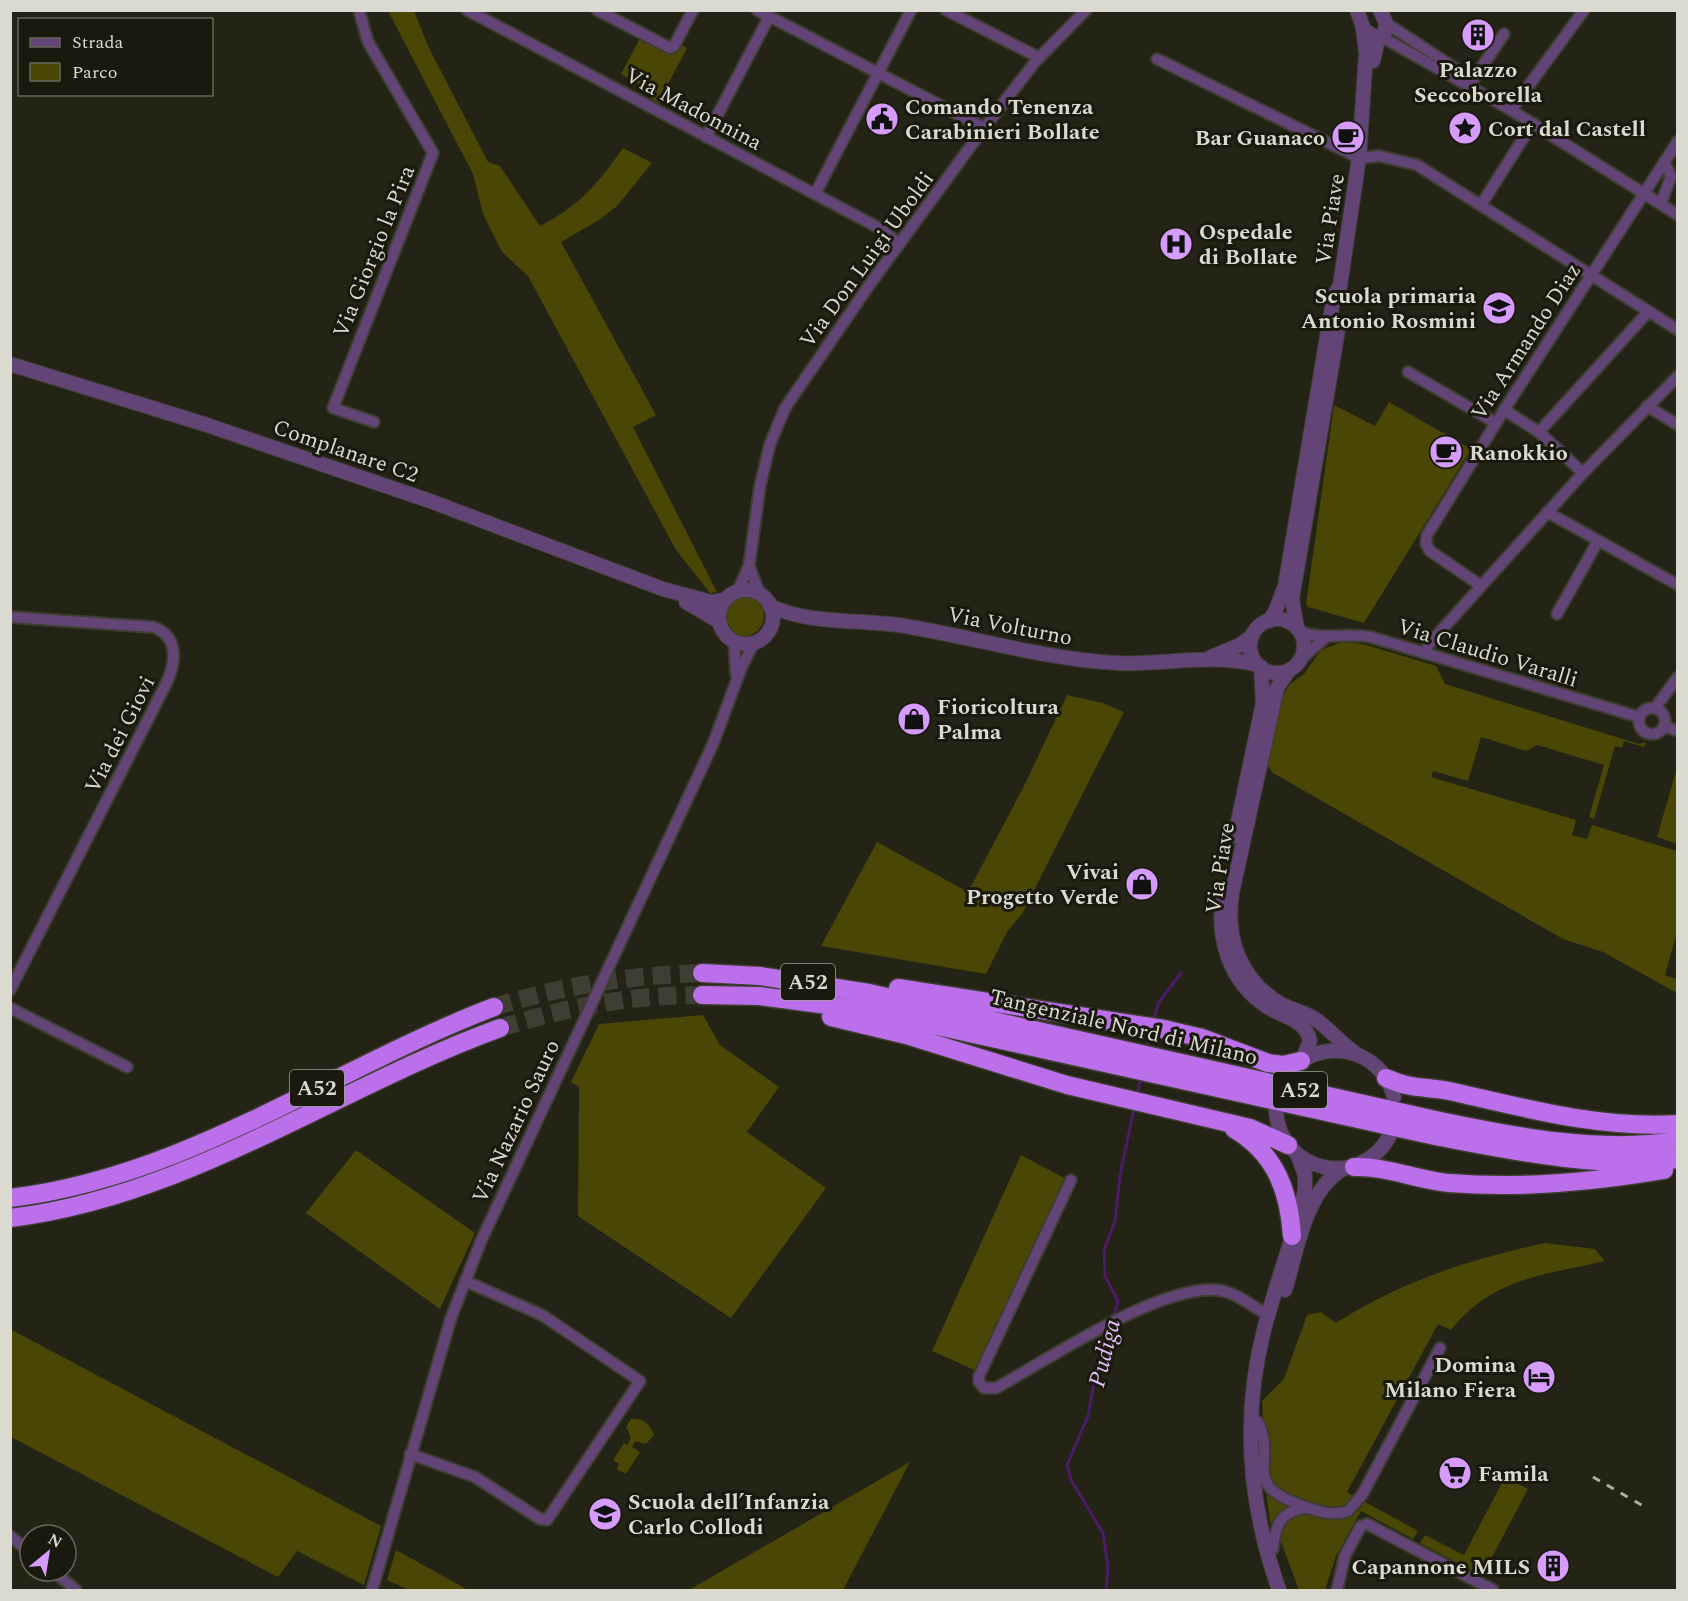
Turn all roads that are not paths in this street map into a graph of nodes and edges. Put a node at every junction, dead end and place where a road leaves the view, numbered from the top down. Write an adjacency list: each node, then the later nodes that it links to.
1 (359, 10): 42 (street, Via Giorgio la Pira)
2 (597, 10): 3 (street)
3 (693, 10)
4 (757, 10): 11 (street)
5 (911, 10): 17 (street)
6 (946, 10): 15 (street)
7 (1086, 10): 15 (street, Via Don Luigi Uboldi)
8 (1357, 10): 12 (street, Via Piave)
9 (1584, 10): 19 (street)
10 (468, 11): 22 (street, Via Madonnina)
11 (769, 17): 17 (street); 22 (street)
12 (1363, 28): 13 (street); 24 (street, Via Piave)
13 (1384, 31): 18 (street); 19 (street); 24 (street, Via Piave)
14 (1504, 34): 18 (street)
15 (1038, 57): 21 (street, Via Don Luigi Uboldi)
16 (1156, 59): 24 (street)
17 (879, 74): 21 (street); 28 (street)
18 (1473, 80): 19 (street)
19 (1511, 110): 20 (street)
20 (1533, 123): 27 (street); 30 (street)
21 (984, 128): 32 (street, Via Don Luigi Uboldi)
22 (706, 137): 28 (street, Via Madonnina)
23 (1677, 141): 25 (street, Via Armando Diaz)
24 (1359, 158): 30 (street); 34 (street, Via Piave)
25 (1664, 162): 26 (street); 27 (street, Via Armando Diaz)
26 (1674, 172): 29 (street)
27 (1643, 193): 29 (street); 33 (street, Via Armando Diaz)
28 (815, 194): 32 (street, Via Madonnina)
29 (1661, 204): 31 (street)
30 (1481, 205): 33 (street)
31 (1677, 215)
32 (899, 244): 49 (street, Via Don Luigi Uboldi)
33 (1591, 276): 35 (street); 41 (street, Via Armando Diaz)
34 (1340, 286): 60 (street, Via Piave); 62 (street, Via Piave)
35 (1648, 312): 36 (street); 45 (street)
36 (1677, 330)
37 (10, 364): 52 (street, Complanare C2)
38 (1408, 372): 43 (street)
39 (1677, 376): 40 (street)
40 (1647, 406): 44 (street); 46 (street)
41 (1504, 410): 43 (street, Via Armando Diaz); 45 (street)
42 (374, 423)
43 (1496, 423): 50 (street, Via Armando Diaz)
44 (1677, 425)
45 (1539, 432): 46 (street)
46 (1583, 473): 47 (street)
47 (1547, 512): 48 (street); 50 (street)
48 (1599, 541): 51 (street); 57 (street)
49 (749, 566): 53 (street, Via Don Luigi Uboldi); 54 (street, Via Don Luigi Uboldi)
50 (1480, 585): 68 (street)
51 (1677, 585)
52 (663, 589): 55 (street, Complanare C2); 61 (street, Complanare C2)
53 (737, 592): 54 (street); 55 (street)
54 (760, 594): 56 (street)
55 (725, 600): 61 (street)
56 (770, 606): 59 (street, Via Volturno); 63 (street)
57 (1557, 614)
58 (10, 617): 79 (street, Via dei Giovi)
59 (808, 618): 63 (street, Via Volturno); 69 (street, Via Volturno)
60 (1269, 621): 62 (street); 64 (street)
61 (720, 622): 66 (street)
62 (1298, 629): 65 (street, Via Claudio Varalli); 70 (street)
63 (769, 630): 67 (street)
64 (1252, 636): 69 (street, Via Volturno); 71 (street)
65 (1325, 638): 68 (street, Via Claudio Varalli); 70 (street)
66 (734, 641): 67 (street); 74 (street, Via Nazario Sauro)
67 (754, 643): 74 (street, Via Nazario Sauro)
68 (1424, 653): 76 (street, Via Claudio Varalli)
69 (1206, 659): 71 (street, Via Volturno)
70 (1301, 659): 72 (street)
71 (1260, 666): 72 (street); 85 (street, Via Piave)
72 (1289, 670): 83 (street, Via Piave)
73 (1677, 677): 75 (street)
74 (735, 683): 104 (street, Via Nazario Sauro)
75 (1655, 708): 76 (street); 77 (street)
76 (1639, 717): 77 (street)
77 (1664, 726): 78 (street)
78 (1677, 730)
79 (10, 990)
80 (494, 1007): 101 (highway, A52)
81 (10, 1008): 86 (street)
82 (500, 1028): 102 (highway, A52)
83 (1358, 1055): 85 (street); 89 (street, Via Piave)
84 (1138, 1061): 85 (highway, Tangenziale Nord di Milano / A52); 87 (highway, Tangenziale Nord di Milano / A52); 92 (highway, Tangenziale Nord di Milano / A52)
85 (1302, 1061): 88 (street)
86 (127, 1066)
87 (1158, 1066): 95 (highway, Tangenziale Nord di Milano / A52); 97 (highway, Tangenziale Nord di Milano / A52)
88 (1286, 1076)
89 (1386, 1078): 90 (street); 93 (highway)
90 (1394, 1097)
91 (1276, 1111): 96 (street)
92 (1219, 1120): 96 (highway); 103 (highway)
93 (1677, 1124)
94 (1389, 1137): 98 (street)
95 (1677, 1141)
96 (1293, 1151): 98 (street); 103 (street)
97 (1677, 1159)
98 (1349, 1168): 99 (highway); 107 (street)
99 (1677, 1168)
100 (1071, 1180): 105 (street)
101 (10, 1198)
102 (10, 1218)
103 (1292, 1236): 105 (street)
104 (465, 1281): 108 (street, Via Nazario Sauro); 108 (street)
105 (1268, 1315): 112 (street)
106 (1440, 1347): 109 (street)
107 (1257, 1422): 109 (street); 110 (street)
108 (410, 1454): 111 (street, Via Nazario Sauro)
109 (1309, 1508): 110 (street)
110 (1273, 1549): 113 (street)
111 (372, 1590)
112 (1279, 1590)
113 (1287, 1590)
114 (1338, 1590): 115 (street)
115 (1493, 1590)

